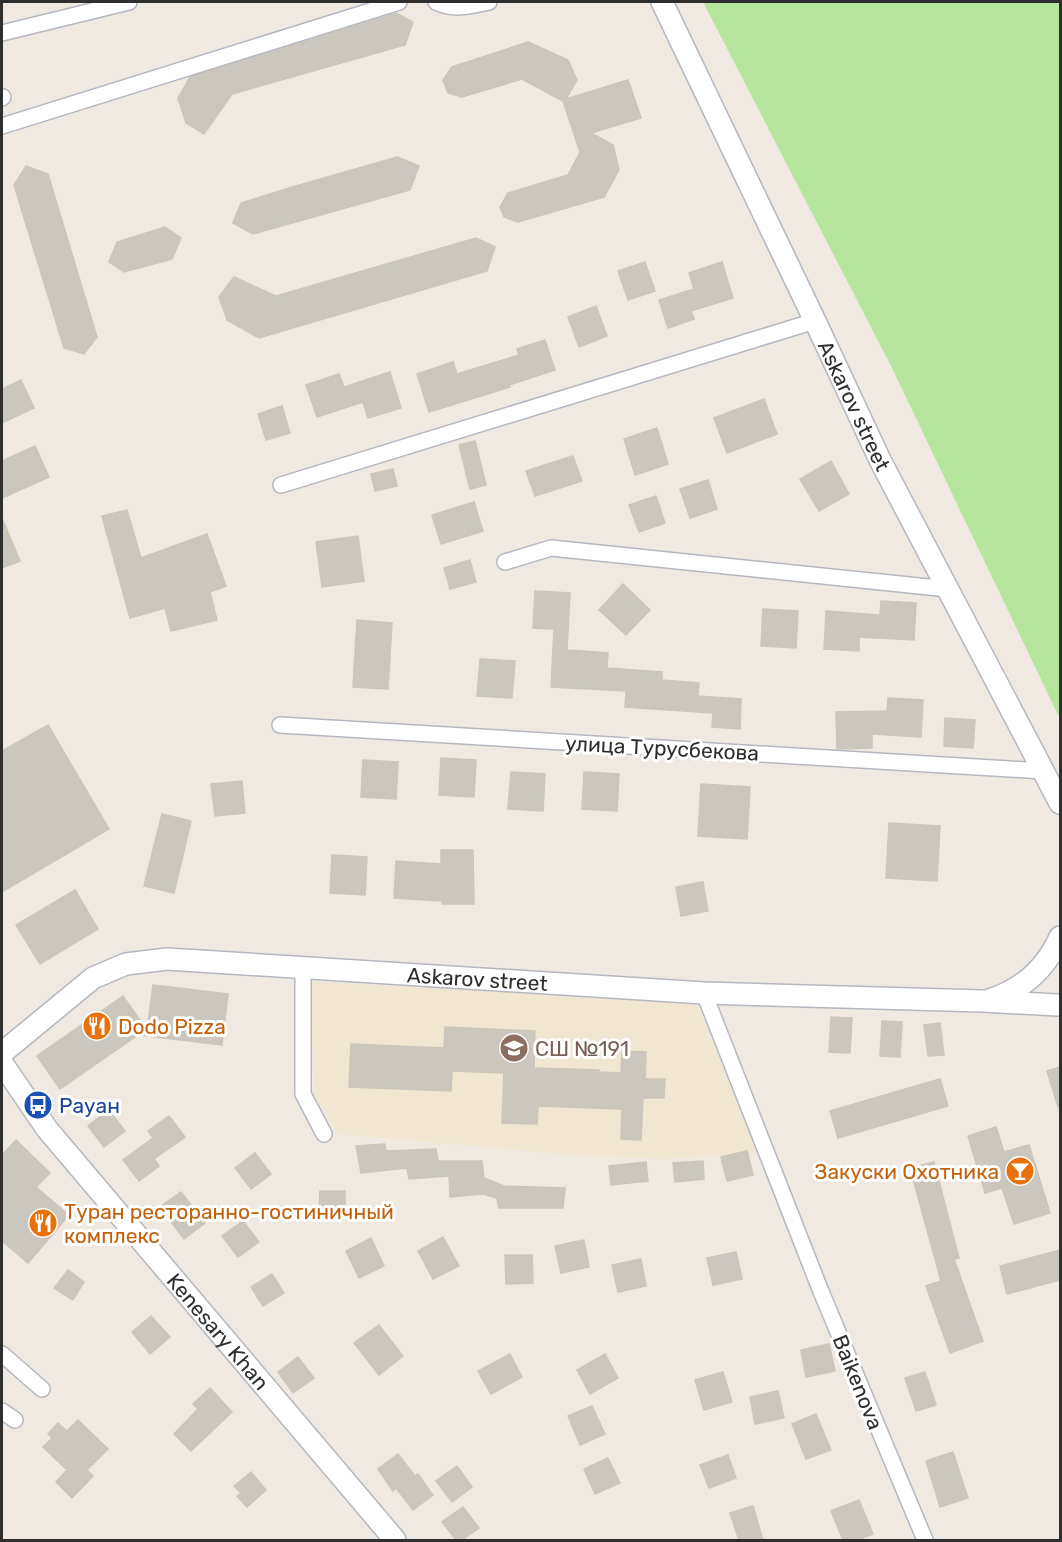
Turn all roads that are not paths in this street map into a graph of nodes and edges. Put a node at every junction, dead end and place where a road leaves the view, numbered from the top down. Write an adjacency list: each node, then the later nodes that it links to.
1 (129, 2): 6 (street)
2 (399, 2): 7 (street)
3 (436, 2): 4 (street)
4 (489, 2)
5 (662, 2): 8 (street, Askarov street)
6 (2, 33)
7 (2, 124)
8 (815, 321): 9 (street); 11 (street, Askarov street)
9 (281, 485)
10 (505, 562): 11 (street)
11 (948, 589): 13 (street, Askarov street)
12 (280, 725): 13 (street, улица Турусбекова)
13 (1044, 771): 14 (street, Askarov street)
14 (1060, 803)
15 (1058, 943): 18 (street); 19 (street)
16 (303, 968): 17 (street, Askarov street); 20 (street, Askarov street); 22 (street)
17 (704, 993): 18 (street, Askarov street); 28 (street, Baikenova)
18 (982, 1001): 19 (street, Askarov street)
19 (1059, 1005)
20 (2, 1053)
21 (2, 1063): 27 (street, Kenesary Khan)
22 (324, 1134)
23 (2, 1354): 24 (street)
24 (42, 1389)
25 (2, 1411): 26 (street)
26 (15, 1420)
27 (395, 1540)
28 (925, 1540)

